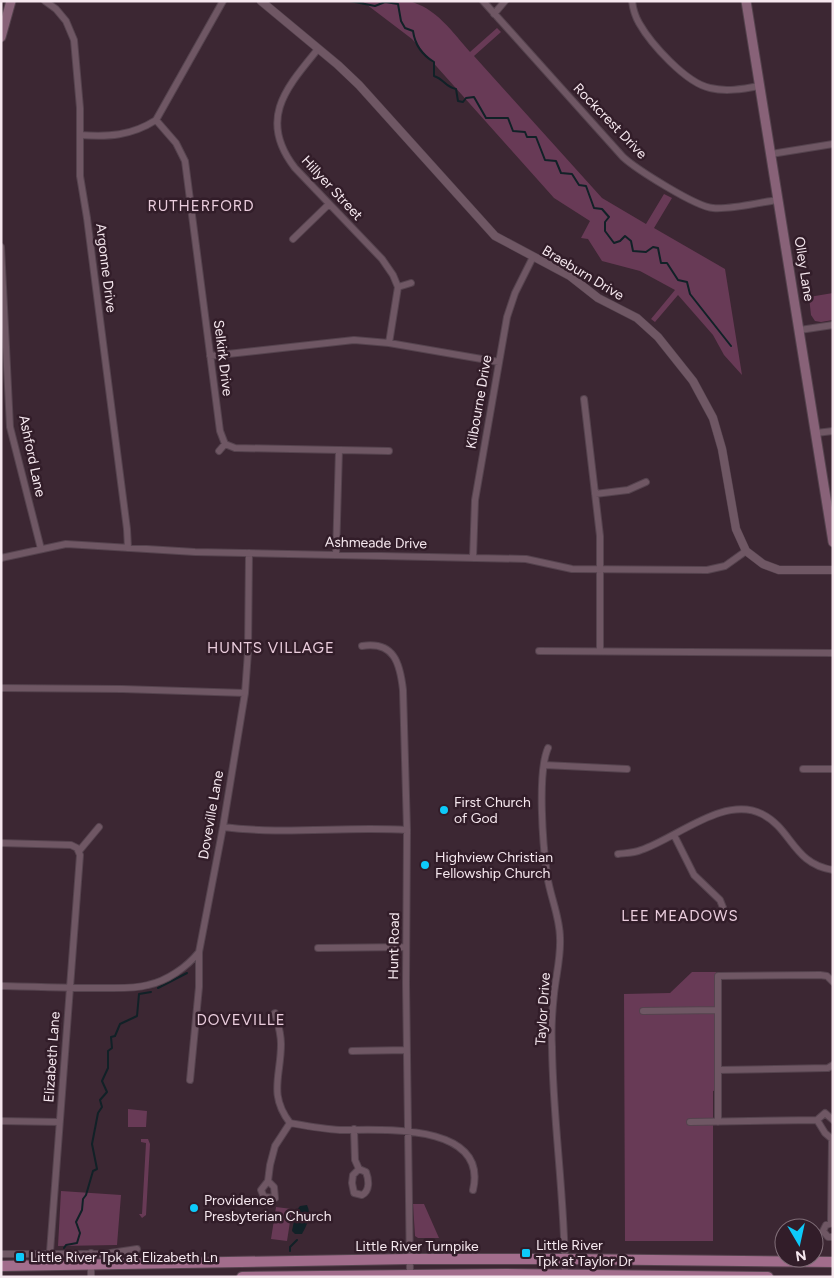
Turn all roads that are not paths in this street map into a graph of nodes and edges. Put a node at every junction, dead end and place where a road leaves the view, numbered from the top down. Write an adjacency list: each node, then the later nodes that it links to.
1 (11, 1): 10 (main road)
2 (45, 1): 14 (street, Argonne Drive)
3 (223, 1): 13 (street)
4 (261, 1): 11 (street, Braeburn Drive)
5 (483, 1): 9 (street, Rockcrest Drive)
6 (505, 1): 9 (street)
7 (632, 1): 12 (street)
8 (746, 1): 12 (main road, Olley Lane)
9 (494, 14): 17 (street, Rockcrest Drive)
10 (1, 37)
11 (318, 49): 18 (street, Hillyer Street); 21 (street, Braeburn Drive)
12 (760, 86): 16 (main road, Olley Lane)
13 (156, 120): 14 (street); 27 (street, Selkirk Drive)
14 (80, 136): 39 (street, Argonne Drive)
15 (833, 144): 16 (street)
16 (771, 154): 17 (main road, Olley Lane)
17 (778, 200): 25 (main road, Olley Lane)
18 (329, 204): 19 (street); 23 (street, Hillyer Street)
19 (293, 239)
20 (1, 247): 40 (street, Ashford Lane)
21 (533, 257): 28 (street, Kilbourne Drive); 41 (street, Braeburn Drive)
22 (412, 283): 23 (street)
23 (398, 287): 26 (street)
24 (833, 325): 25 (street)
25 (800, 330): 31 (main road, Olley Lane)
26 (389, 343): 27 (street); 28 (street)
27 (210, 356): 32 (street, Selkirk Drive)
28 (499, 362): 45 (street, Kilbourne Drive)
29 (584, 399): 37 (street)
30 (833, 431): 31 (street)
31 (816, 433): 38 (main road, Olley Lane)
32 (225, 444): 33 (street); 34 (street)
33 (339, 450): 35 (street); 43 (street)
34 (219, 451)
35 (389, 451)
36 (646, 482): 37 (street)
37 (596, 494): 46 (street)
38 (833, 542)
39 (128, 548): 40 (street, Ashmeade Drive); 42 (street, Ashmeade Drive)
40 (41, 549): 44 (street, Ashmeade Drive)
41 (746, 550): 46 (street, Ashmeade Drive); 47 (street, Braeburn Drive)
42 (249, 553): 43 (street, Ashmeade Drive); 53 (street, Doveville Lane)
43 (336, 555): 45 (street, Ashmeade Drive)
44 (1, 558)
45 (473, 558): 46 (street, Ashmeade Drive)
46 (600, 570): 50 (street)
47 (833, 570)
48 (362, 646): 61 (street, Hunt Road)
49 (539, 651): 50 (street)
50 (600, 651): 51 (street)
51 (833, 652)
52 (1, 688): 53 (street)
53 (245, 693): 60 (street, Doveville Lane)
54 (548, 748): 55 (street, Taylor Drive)
55 (544, 764): 56 (street); 103 (street, Taylor Drive)
56 (627, 769)
57 (802, 769): 58 (street)
58 (833, 769)
59 (99, 827): 64 (street)
60 (223, 827): 61 (street); 70 (street, Doveville Lane)
61 (407, 830): 68 (street, Hunt Road)
62 (674, 835): 65 (street); 66 (street); 67 (street)
63 (1, 843): 64 (street)
64 (79, 851): 73 (street, Elizabeth Lane)
65 (618, 854)
66 (833, 870)
67 (724, 910)
68 (406, 947): 69 (street); 77 (street, Hunt Road)
69 (318, 948)
70 (199, 952): 73 (street); 81 (street, Doveville Lane)
71 (833, 982): 74 (street)
72 (1, 986): 73 (street)
73 (70, 988): 85 (street, Elizabeth Lane)
74 (718, 1010): 75 (street); 80 (street)
75 (643, 1011)
76 (275, 1013): 86 (street)
77 (406, 1050): 78 (street); 90 (street, Hunt Road)
78 (352, 1051)
79 (833, 1065): 80 (street)
80 (718, 1070): 88 (street)
81 (190, 1080)
82 (817, 1120): 83 (street); 88 (street); 91 (street)
83 (833, 1120)
84 (1, 1121): 85 (street)
85 (60, 1122): 98 (street, Elizabeth Lane)
86 (290, 1122): 89 (street); 93 (street)
87 (690, 1122): 88 (street)
88 (718, 1122)
89 (354, 1130): 90 (street); 92 (street)
90 (407, 1132): 94 (street); 101 (street, Hunt Road)
91 (832, 1139): 95 (street)
92 (358, 1169)
93 (268, 1181)
94 (473, 1190)
95 (832, 1223): 96 (street)
96 (833, 1237)
97 (137, 1249): 99 (street)
98 (49, 1253): 99 (street); 100 (street); 106 (street, Elizabeth Lane)
99 (90, 1253): 105 (street)
100 (1, 1254)
101 (409, 1259): 102 (main road, Little River Turnpike); 105 (main road, Little River Turnpike); 108 (street, Hunt Road)
102 (500, 1259): 103 (main road, Little River Turnpike); 110 (street)
103 (565, 1259): 104 (main road, Little River Turnpike); 109 (street, Taylor Drive)
104 (833, 1262)
105 (90, 1264): 106 (main road, Little River Turnpike); 112 (street)
106 (49, 1265): 107 (main road, Little River Turnpike)
107 (1, 1266)
108 (410, 1274): 110 (main road, Little River Turnpike); 111 (main road, Little River Turnpike)
109 (565, 1274): 110 (main road, Little River Turnpike); 114 (main road, Little River Turnpike)
110 (499, 1275)
111 (343, 1276): 113 (main road, Little River Turnpike)
112 (91, 1277)
113 (242, 1277)
114 (768, 1277)

